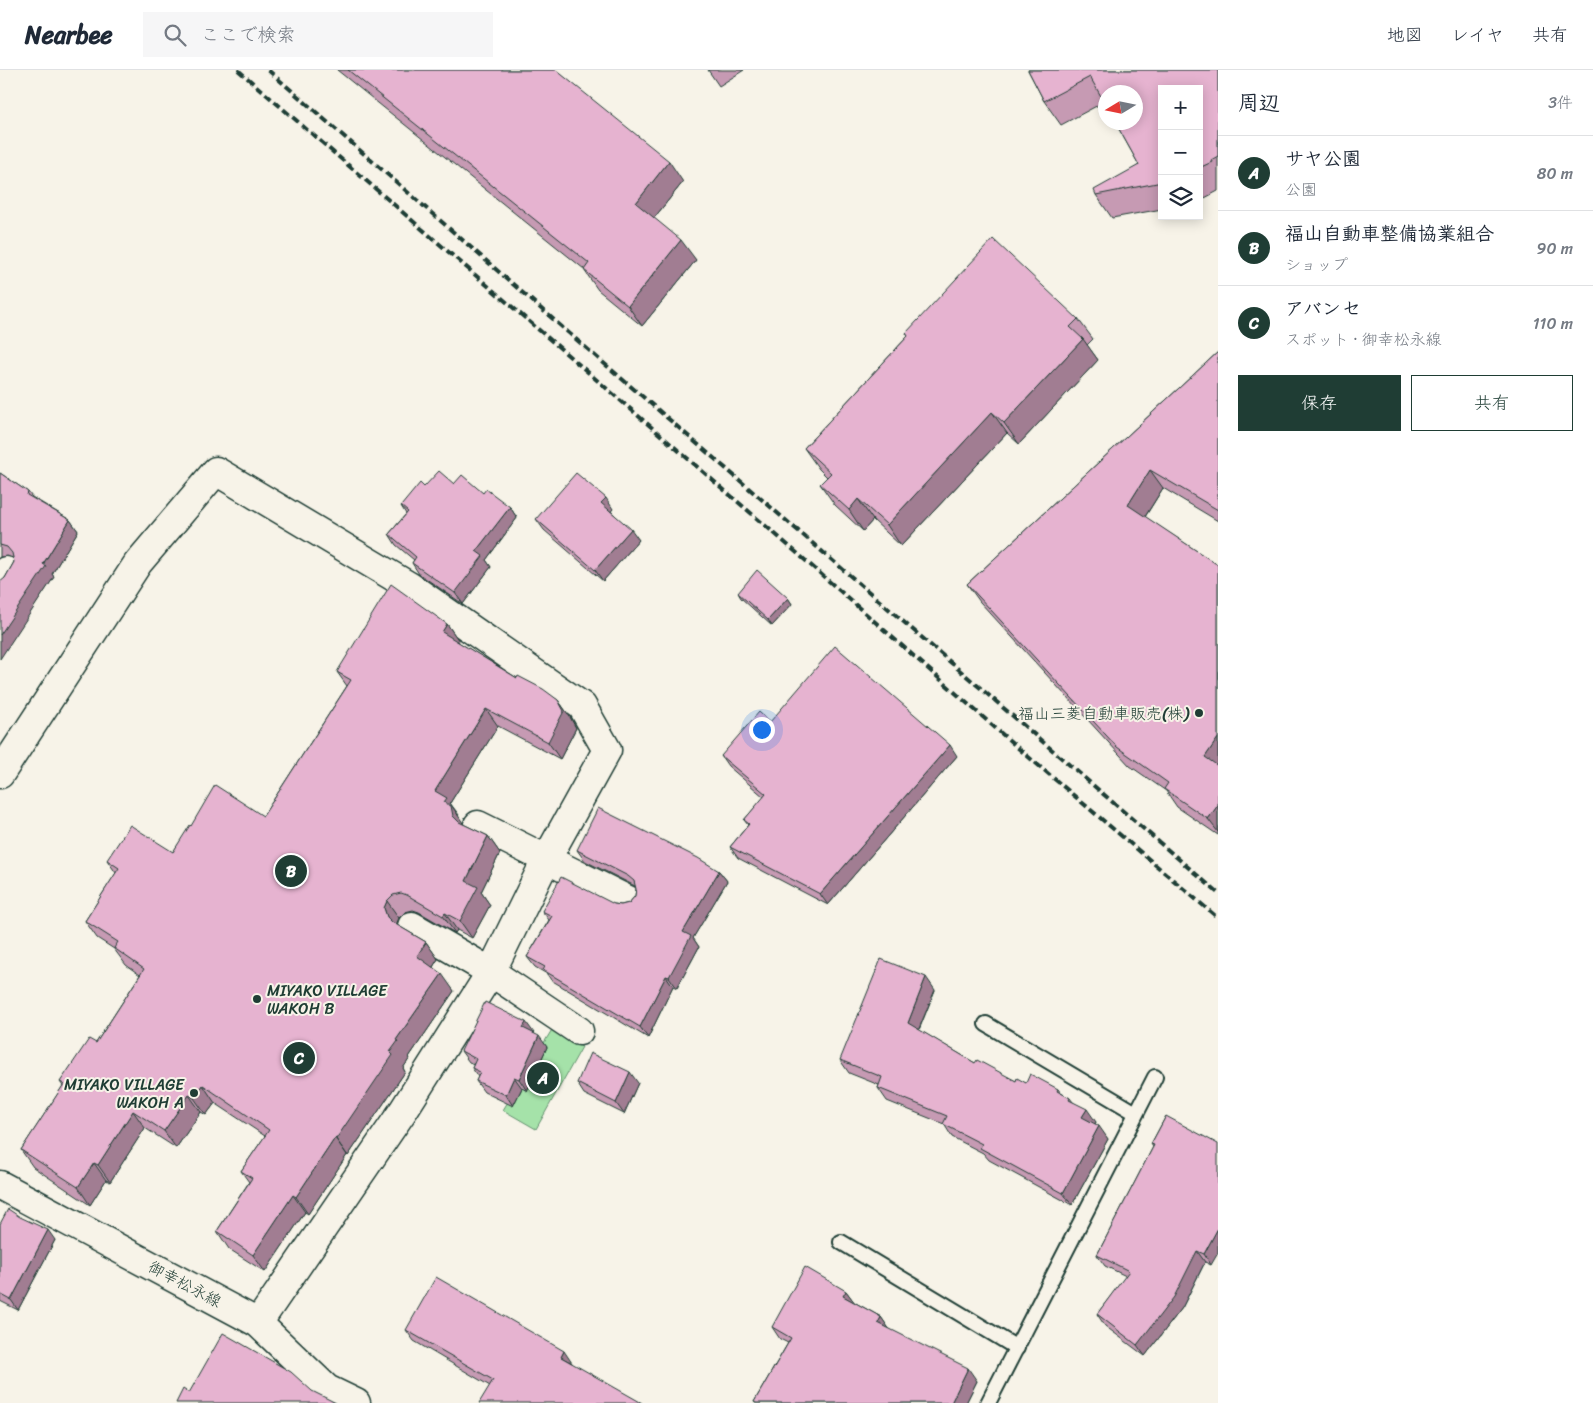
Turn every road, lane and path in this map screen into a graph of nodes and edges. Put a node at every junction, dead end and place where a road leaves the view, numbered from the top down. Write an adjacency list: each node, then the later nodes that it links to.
1 (0, 774): 3 (street)
2 (478, 825): 3 (street)
3 (546, 860): 4 (street); 6 (street)
4 (628, 900)
5 (412, 926): 6 (street)
6 (491, 972): 8 (street); 13 (street)
7 (986, 1024): 10 (lane)
8 (579, 1031)
9 (1155, 1077): 10 (lane)
10 (1136, 1113): 14 (lane)
11 (0, 1185): 13 (street, 御幸松永線)
12 (841, 1242): 14 (lane)
13 (258, 1322): 15 (street, 御幸松永線)
14 (1017, 1348): 17 (lane)
15 (323, 1396): 16 (street, 御幸松永線)
16 (356, 1403)
17 (988, 1403)

